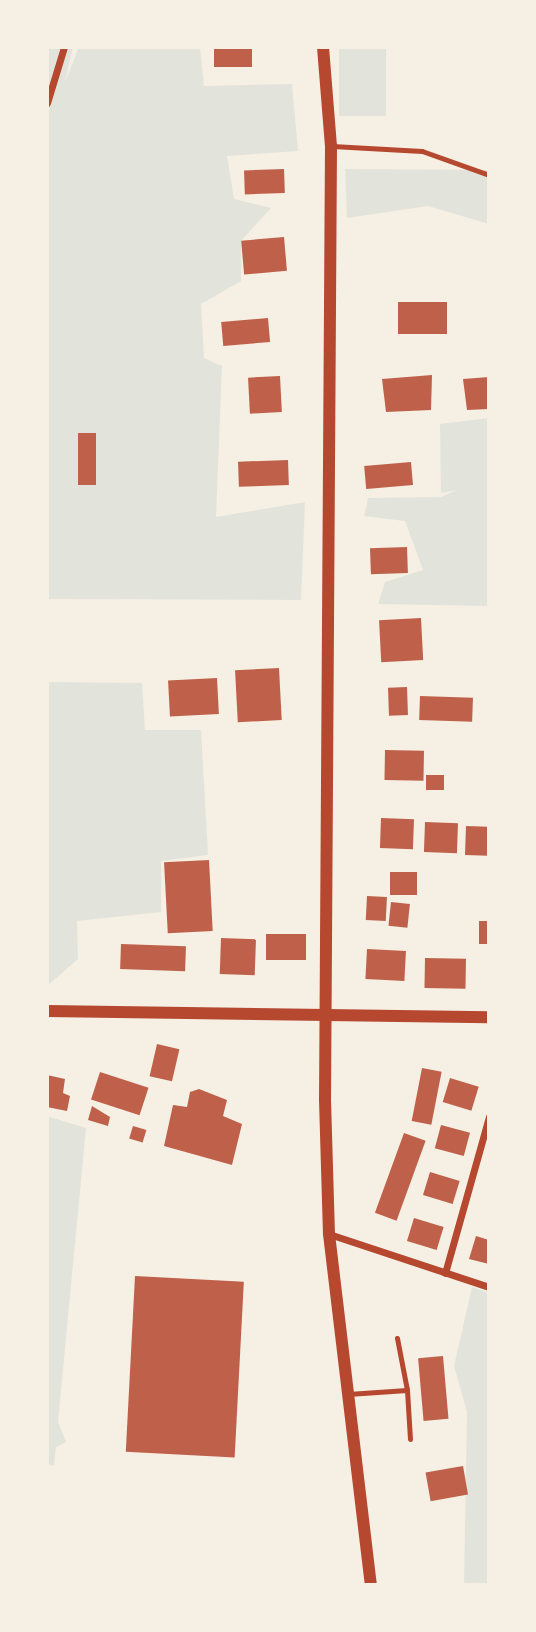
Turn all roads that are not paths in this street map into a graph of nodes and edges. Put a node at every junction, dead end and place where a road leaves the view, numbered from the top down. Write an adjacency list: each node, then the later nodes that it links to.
1 (64, 47): 3 (street)
2 (323, 47): 4 (street)
3 (47, 103)
4 (331, 146): 5 (lane); 7 (street)
5 (489, 175)
6 (47, 1011): 7 (street)
7 (327, 1016): 8 (street); 10 (street)
8 (489, 1017)
9 (489, 1116): 11 (street)
10 (329, 1234): 11 (street); 15 (street)
11 (445, 1273): 12 (street)
12 (489, 1287)
13 (397, 1338): 14 (lane)
14 (407, 1390): 15 (lane); 16 (lane)
15 (345, 1394): 17 (street)
16 (410, 1439)
17 (371, 1585)

